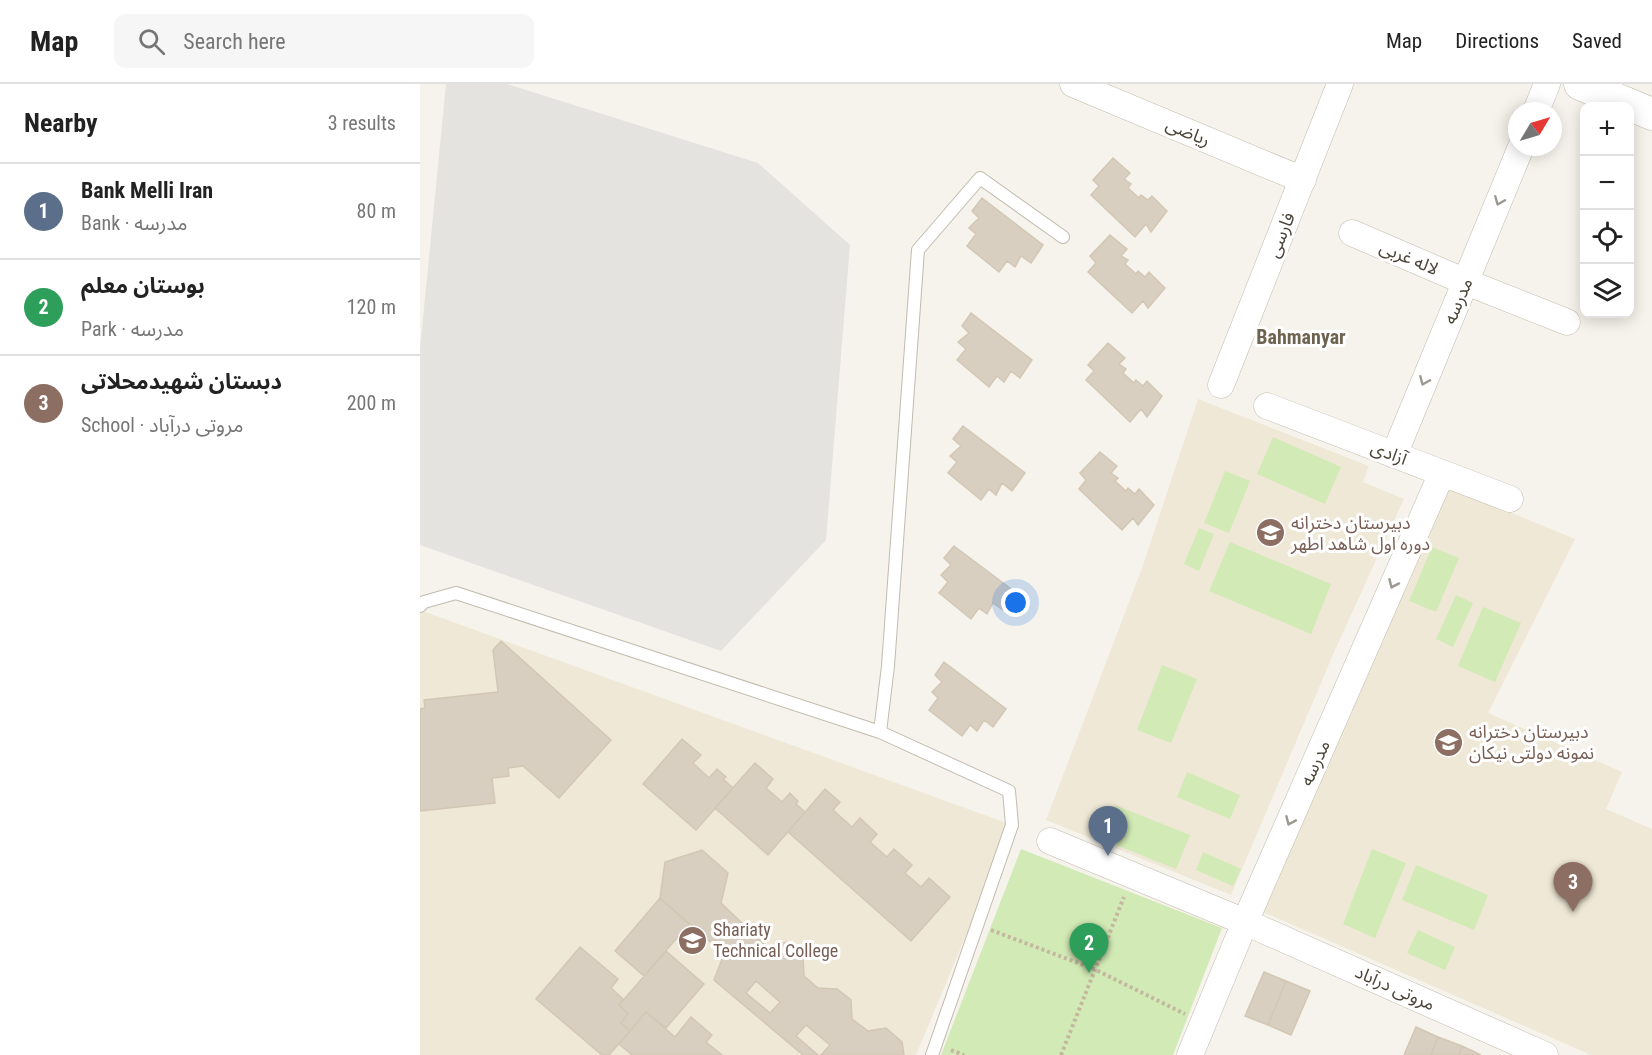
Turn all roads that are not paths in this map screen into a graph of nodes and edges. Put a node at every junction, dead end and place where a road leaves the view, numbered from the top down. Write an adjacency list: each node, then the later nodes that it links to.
1 (1073, 84): 8 (street, ریاضی)
2 (1340, 84): 8 (street, فارسی)
3 (1547, 84): 5 (street)
4 (1580, 84): 6 (street)
5 (1540, 102)
6 (1652, 114)
7 (1517, 156): 11 (street, مدرسه, one-way to 11)
8 (1303, 180): 13 (street, فارسی)
9 (1352, 233): 11 (street, لاله غربی)
10 (1063, 237): 19 (lane)
11 (1466, 282): 12 (street, لاله غربی); 15 (street, مدرسه, one-way to 15)
12 (1567, 322)
13 (1221, 385)
14 (1268, 406): 15 (street, آزادی)
15 (1394, 455): 16 (street, آزادی)
16 (1442, 473): 17 (street, آزادی); 21 (street, مدرسه, one-way to 21)
17 (1510, 499)
18 (420, 606): 19 (lane)
19 (880, 732): 22 (lane)
20 (1050, 841): 21 (street, مروتی درآباد)
21 (1245, 922): 23 (street, مدرسه); 24 (street, مروتی درآباد)
22 (932, 1055)
23 (1190, 1055)
24 (1545, 1055)

